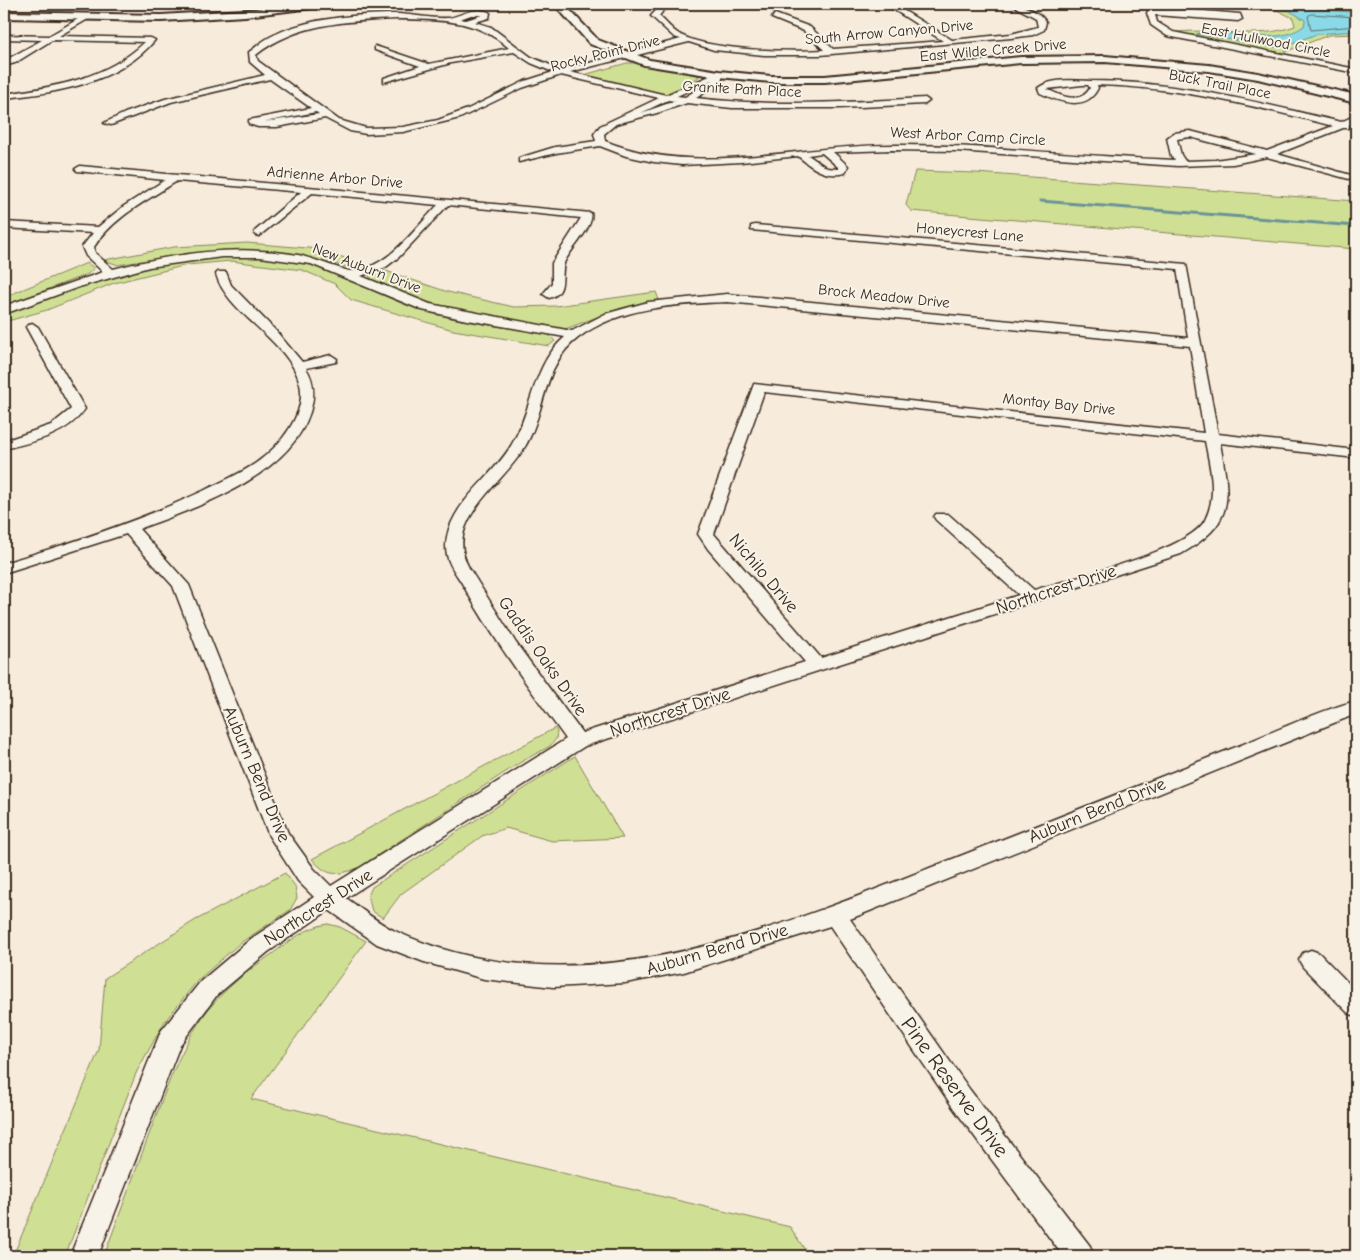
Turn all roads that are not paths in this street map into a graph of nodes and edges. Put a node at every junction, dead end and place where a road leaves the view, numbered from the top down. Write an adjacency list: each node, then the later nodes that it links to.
1 (320, 4): 11 (street)
2 (559, 4): 13 (street, East Wilde Creek Drive)
3 (576, 4): 13 (street)
4 (661, 4): 18 (street, South Arrow Canyon Drive)
5 (1013, 4): 19 (street, South Arrow Canyon Drive)
6 (890, 5): 19 (street)
7 (1152, 9): 7 (street); 29 (street, East Hullwood Circle)
8 (4, 16): 10 (street)
9 (775, 16): 24 (street)
10 (72, 17): 11 (street); 16 (street)
11 (85, 17): 17 (street)
12 (452, 20): 14 (street, Granite Path Place); 14 (street); 33 (street)
13 (576, 20): 25 (street, East Wilde Creek Drive)
14 (467, 22): 23 (street, Granite Path Place)
15 (4, 37): 16 (street)
16 (34, 38): 17 (street); 21 (street)
17 (50, 38): 27 (street); 38 (street)
18 (687, 40): 20 (street, South Arrow Canyon Drive); 25 (street, Rocky Point Drive)
19 (949, 41): 24 (street, South Arrow Canyon Drive)
20 (698, 43): 24 (street, South Arrow Canyon Drive); 25 (street, Rocky Point Drive)
21 (19, 45)
22 (378, 48): 28 (street)
23 (516, 49): 28 (street); 31 (street, Granite Path Place)
24 (831, 52)
25 (632, 58): 31 (street, Rocky Point Drive); 32 (street, East Wilde Creek Drive); 34 (street, Rocky Point Drive)
26 (1348, 59): 29 (street)
27 (4, 64)
28 (426, 65): 35 (street)
29 (1332, 66): 30 (street, East Hullwood Circle)
30 (1356, 70)
31 (562, 72): 34 (street, Granite Path Place); 37 (street, Rocky Point Drive)
32 (719, 74): 40 (street); 41 (street, East Wilde Creek Drive); 42 (street)
33 (273, 76): 45 (street); 49 (street)
34 (572, 76): 37 (street, Rocky Point Drive); 40 (street, Granite Path Place)
35 (386, 80)
36 (1091, 83): 36 (street, Buck Trail Place); 50 (street, Buck Trail Place)
37 (519, 87): 46 (street, Rocky Point Drive)
38 (15, 94): 39 (street); 44 (street)
39 (4, 96)
40 (669, 98): 42 (street, Granite Path Place); 48 (street)
41 (1356, 99)
42 (684, 100): 43 (street, Granite Path Place); 48 (street)
43 (925, 101)
44 (4, 105)
45 (319, 109): 46 (street); 46 (street)
46 (326, 116)
47 (1356, 118): 50 (street, West Arbor Camp Circle)
48 (613, 122): 52 (street)
49 (108, 123)
50 (1342, 125): 51 (street, Buck Trail Place); 55 (street, West Arbor Camp Circle)
51 (1356, 128)
52 (601, 143): 54 (street, West Arbor Camp Circle); 56 (street)
53 (824, 150): 54 (street, West Arbor Camp Circle); 54 (street); 57 (street, West Arbor Camp Circle)
54 (800, 153)
55 (1271, 154): 57 (street, West Arbor Camp Circle); 57 (street); 59 (street)
56 (522, 160)
57 (1182, 163)
58 (80, 168): 60 (street, Adrienne Arbor Drive)
59 (1349, 176)
60 (176, 177): 61 (street, Adrienne Arbor Drive); 65 (street)
61 (309, 190): 62 (street, Adrienne Arbor Drive); 66 (street)
62 (446, 202): 70 (street); 71 (street, Adrienne Arbor Drive)
63 (4, 224): 65 (street)
64 (755, 228): 67 (street, Honeycrest Lane)
65 (99, 230): 68 (street)
66 (259, 232)
67 (1182, 266): 75 (street, Northcrest Drive)
68 (109, 272): 70 (street, New Auburn Drive); 72 (street, New Auburn Drive)
69 (222, 274): 77 (street)
70 (352, 275): 74 (street, New Auburn Drive)
71 (549, 294)
72 (4, 310)
73 (32, 327): 80 (street)
74 (574, 335): 75 (street, Brock Meadow Drive); 88 (street, Gaddis Oaks Drive)
75 (1196, 343): 79 (street, Northcrest Drive)
76 (331, 359): 77 (street)
77 (299, 366): 83 (street)
78 (759, 387): 79 (street, Montay Bay Drive); 86 (street, Nichilo Drive)
79 (1213, 438): 81 (street, Montay Bay Drive); 85 (street, Northcrest Drive)
80 (4, 445)
81 (1356, 454)
82 (942, 517): 85 (street)
83 (130, 529): 84 (street); 89 (street, Auburn Bend Drive)
84 (4, 568)
85 (1031, 597): 86 (street, Northcrest Drive)
86 (817, 665): 88 (street, Northcrest Drive)
87 (1356, 706): 90 (street, Auburn Bend Drive)
88 (578, 741): 89 (street, Northcrest Drive)
89 (329, 898): 90 (street, Auburn Bend Drive); 93 (street, Northcrest Drive)
90 (835, 914): 94 (street, Pine Reserve Drive)
91 (1311, 960): 92 (street)
92 (1356, 1006)
93 (84, 1256)
94 (1080, 1256)

